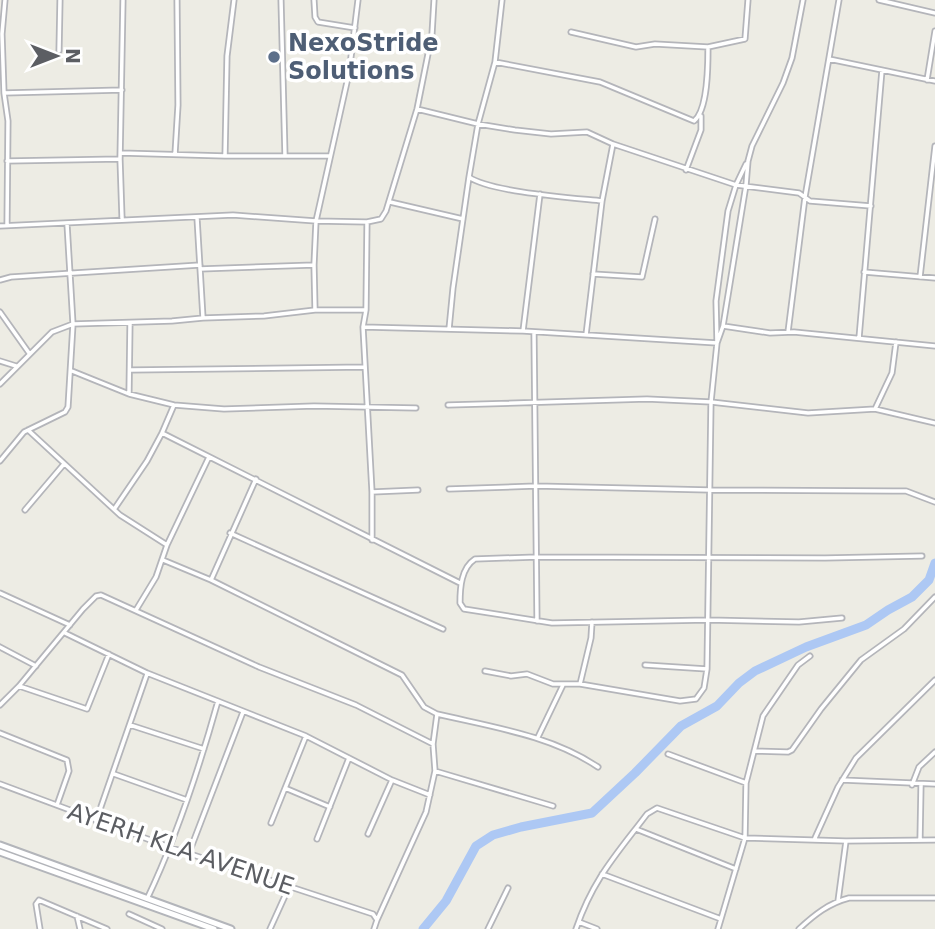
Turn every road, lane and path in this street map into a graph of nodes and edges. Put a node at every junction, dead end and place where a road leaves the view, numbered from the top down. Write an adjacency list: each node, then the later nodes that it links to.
1 (5, 0): 29 (street)
2 (60, 0): 22 (street)
3 (123, 0): 28 (street)
4 (177, 0): 36 (street)
5 (234, 0): 37 (street)
6 (281, 0): 38 (street)
7 (314, 0): 18 (street)
8 (358, 0): 18 (street)
9 (434, 0): 30 (street)
10 (502, 0): 24 (street)
11 (748, 0): 21 (street)
12 (803, 0): 42 (street)
13 (839, 0): 23 (street)
14 (878, 0): 16 (street)
15 (916, 0): 16 (street)
16 (914, 8): 17 (street)
17 (935, 13)
18 (355, 29): 39 (street)
19 (935, 30): 26 (street)
20 (571, 32): 21 (street)
21 (708, 47): 31 (street)
22 (59, 51)
23 (829, 59): 25 (street); 48 (street)
24 (495, 62): 31 (street); 32 (street)
25 (882, 70): 26 (street); 51 (street)
26 (927, 80): 27 (street)
27 (935, 81)
28 (122, 90): 29 (street); 35 (street)
29 (4, 93): 41 (street)
30 (417, 109): 32 (street); 50 (street)
31 (701, 116): 43 (street)
32 (478, 124): 33 (street); 44 (street)
33 (612, 144): 43 (street); 49 (street)
34 (935, 146): 66 (street)
35 (121, 153): 36 (street); 40 (street)
36 (175, 154): 37 (street)
37 (225, 156): 38 (street)
38 (285, 156): 39 (street)
39 (330, 156): 56 (street)
40 (120, 159): 41 (street); 53 (street)
41 (7, 161): 59 (street)
42 (748, 161): 45 (street); 46 (street)
43 (686, 170): 45 (street)
44 (469, 177): 47 (street); 54 (street)
45 (736, 185): 46 (street); 84 (street)
46 (746, 185): 48 (street); 75 (street)
47 (540, 194): 49 (street); 78 (street)
48 (805, 197): 51 (street); 80 (street)
49 (602, 201): 65 (street)
50 (389, 202): 54 (street); 57 (street)
51 (871, 206): 63 (street)
52 (197, 218): 53 (street); 56 (street); 62 (street)
53 (122, 219): 58 (street)
54 (463, 219): 77 (street)
55 (655, 219): 65 (street)
56 (316, 220): 57 (street); 61 (street)
57 (367, 222): 70 (street)
58 (67, 224): 59 (street); 64 (street)
59 (7, 225): 60 (street)
60 (0, 226)
61 (314, 265): 62 (street); 69 (street)
62 (200, 267): 64 (street); 72 (street)
63 (864, 272): 66 (street); 82 (street)
64 (69, 274): 68 (street); 74 (street)
65 (593, 274): 81 (street)
66 (920, 277): 67 (street)
67 (935, 278)
68 (0, 280)
69 (315, 310): 70 (street); 72 (street)
70 (366, 310): 76 (street)
71 (0, 312): 86 (street)
72 (203, 318): 73 (street)
73 (131, 323): 74 (street); 91 (street)
74 (72, 324): 86 (street); 90 (street)
75 (723, 326): 80 (street); 84 (street)
76 (363, 327): 77 (street); 89 (street)
77 (449, 330): 78 (street)
78 (523, 331): 79 (street)
79 (534, 332): 81 (street); 95 (street)
80 (788, 332): 82 (street)
81 (586, 335): 84 (street)
82 (859, 338): 83 (street)
83 (896, 342): 85 (street); 100 (street)
84 (716, 343): 94 (street)
85 (935, 346)
86 (29, 354): 88 (street)
87 (0, 361): 88 (street)
88 (16, 366): 92 (street)
89 (365, 368): 91 (street); 98 (street)
90 (72, 370): 93 (street); 102 (street)
91 (131, 370): 93 (street)
92 (0, 384)
93 (129, 394): 96 (street)
94 (711, 402): 95 (street); 100 (street); 111 (street)
95 (535, 403): 97 (street); 108 (street)
96 (174, 405): 98 (street); 103 (street)
97 (448, 405)
98 (368, 408): 99 (street); 112 (street)
99 (416, 408)
100 (875, 409): 101 (street)
101 (935, 423)
102 (28, 430): 105 (street); 106 (street)
103 (162, 433): 104 (street); 114 (street)
104 (209, 457): 107 (street); 118 (street)
105 (0, 461)
106 (64, 464): 114 (street); 115 (street)
107 (256, 479): 116 (street); 117 (street)
108 (536, 486): 109 (street); 111 (street); 121 (street)
109 (449, 489)
110 (418, 490): 112 (street)
111 (710, 490): 113 (street); 119 (street)
112 (372, 492): 117 (street)
113 (935, 502)
114 (115, 509): 118 (street)
115 (25, 510)
116 (230, 533): 123 (street); 133 (street)
117 (372, 540): 124 (street)
118 (167, 545): 122 (street)
119 (709, 556): 120 (street); 121 (street); 130 (street)
120 (922, 556)
121 (537, 557): 124 (street); 129 (street)
122 (163, 560): 123 (street); 127 (street)
123 (211, 580): 150 (street)
124 (460, 583): 129 (street)
125 (0, 593): 132 (street)
126 (935, 597): 157 (street)
127 (136, 610): 132 (street); 155 (street)
128 (842, 618): 130 (street)
129 (537, 621): 131 (street)
130 (708, 621): 131 (street); 140 (street)
131 (592, 622): 144 (street)
132 (70, 625): 134 (street)
133 (443, 629)
134 (65, 633): 136 (street); 139 (street)
135 (0, 647): 139 (street)
136 (109, 654): 142 (street); 146 (street)
137 (810, 656): 157 (street)
138 (645, 665): 140 (street)
139 (36, 666): 146 (street)
140 (707, 669): 144 (street)
141 (485, 671): 145 (street)
142 (147, 673): 147 (street); 151 (street)
143 (935, 680): 165 (street)
144 (580, 684): 145 (street)
145 (563, 685): 154 (street)
146 (19, 687): 148 (street)
147 (218, 701): 149 (street); 156 (street)
148 (0, 705)
149 (243, 712): 153 (street); 190 (street)
150 (437, 714): 154 (street); 155 (street)
151 (131, 725): 156 (street); 163 (street)
152 (0, 733): 174 (street)
153 (306, 736): 160 (street); 171 (street)
154 (538, 737): 161 (street)
155 (433, 744): 162 (street)
156 (204, 749): 173 (street)
157 (754, 751): 166 (street)
158 (935, 752): 168 (street)
159 (668, 754): 166 (street)
160 (349, 758): 164 (street); 176 (street)
161 (598, 767)
162 (435, 771): 172 (street); 175 (street)
163 (114, 774): 173 (street); 177 (street)
164 (392, 780): 172 (street); 180 (street)
165 (842, 780): 168 (street); 183 (street)
166 (746, 783): 181 (street)
167 (0, 784): 174 (street, AYERH KLA AVENUE)
168 (912, 785): 169 (street)
169 (921, 785): 170 (street); 185 (street)
170 (935, 785)
171 (285, 788): 176 (street); 178 (street)
172 (430, 795): 202 (street)
173 (187, 800): 188 (street)
174 (57, 805): 177 (street, AYERH KLA AVENUE)
175 (553, 806)
176 (330, 807): 182 (street)
177 (96, 821): 188 (street, AYERH KLA AVENUE)
178 (271, 823)
179 (636, 829): 181 (street); 192 (street); 193 (street)
180 (368, 834)
181 (745, 838): 183 (street); 192 (street)
182 (317, 839)
183 (815, 839): 186 (street)
184 (935, 839): 185 (street)
185 (920, 840): 186 (street)
186 (846, 841): 198 (street)
187 (0, 845): 191 (main road)
188 (169, 847): 190 (street, AYERH KLA AVENUE); 197 (street)
189 (0, 852): 191 (main road)
190 (189, 853): 194 (street, AYERH KLA AVENUE)
191 (17, 855): 197 (main road); 208 (main road)
192 (736, 869): 201 (street)
193 (601, 873): 201 (street); 203 (street)
194 (289, 887): 202 (street, AYERH KLA AVENUE); 210 (street)
195 (508, 888): 212 (street)
196 (935, 898): 198 (street)
197 (147, 899): 209 (main road)
198 (838, 901): 216 (street)
199 (129, 914): 207 (street)
200 (77, 916): 204 (street); 205 (street); 206 (street)
201 (721, 919): 215 (street)
202 (377, 920): 211 (street)
203 (579, 922): 213 (street); 214 (street)
204 (40, 929)
205 (80, 929)
206 (107, 929)
207 (162, 929)
208 (213, 929)
209 (231, 929)
210 (270, 929)
211 (374, 929)
212 (488, 929)
213 (576, 929)
214 (597, 929)
215 (718, 929)
216 (799, 929)

